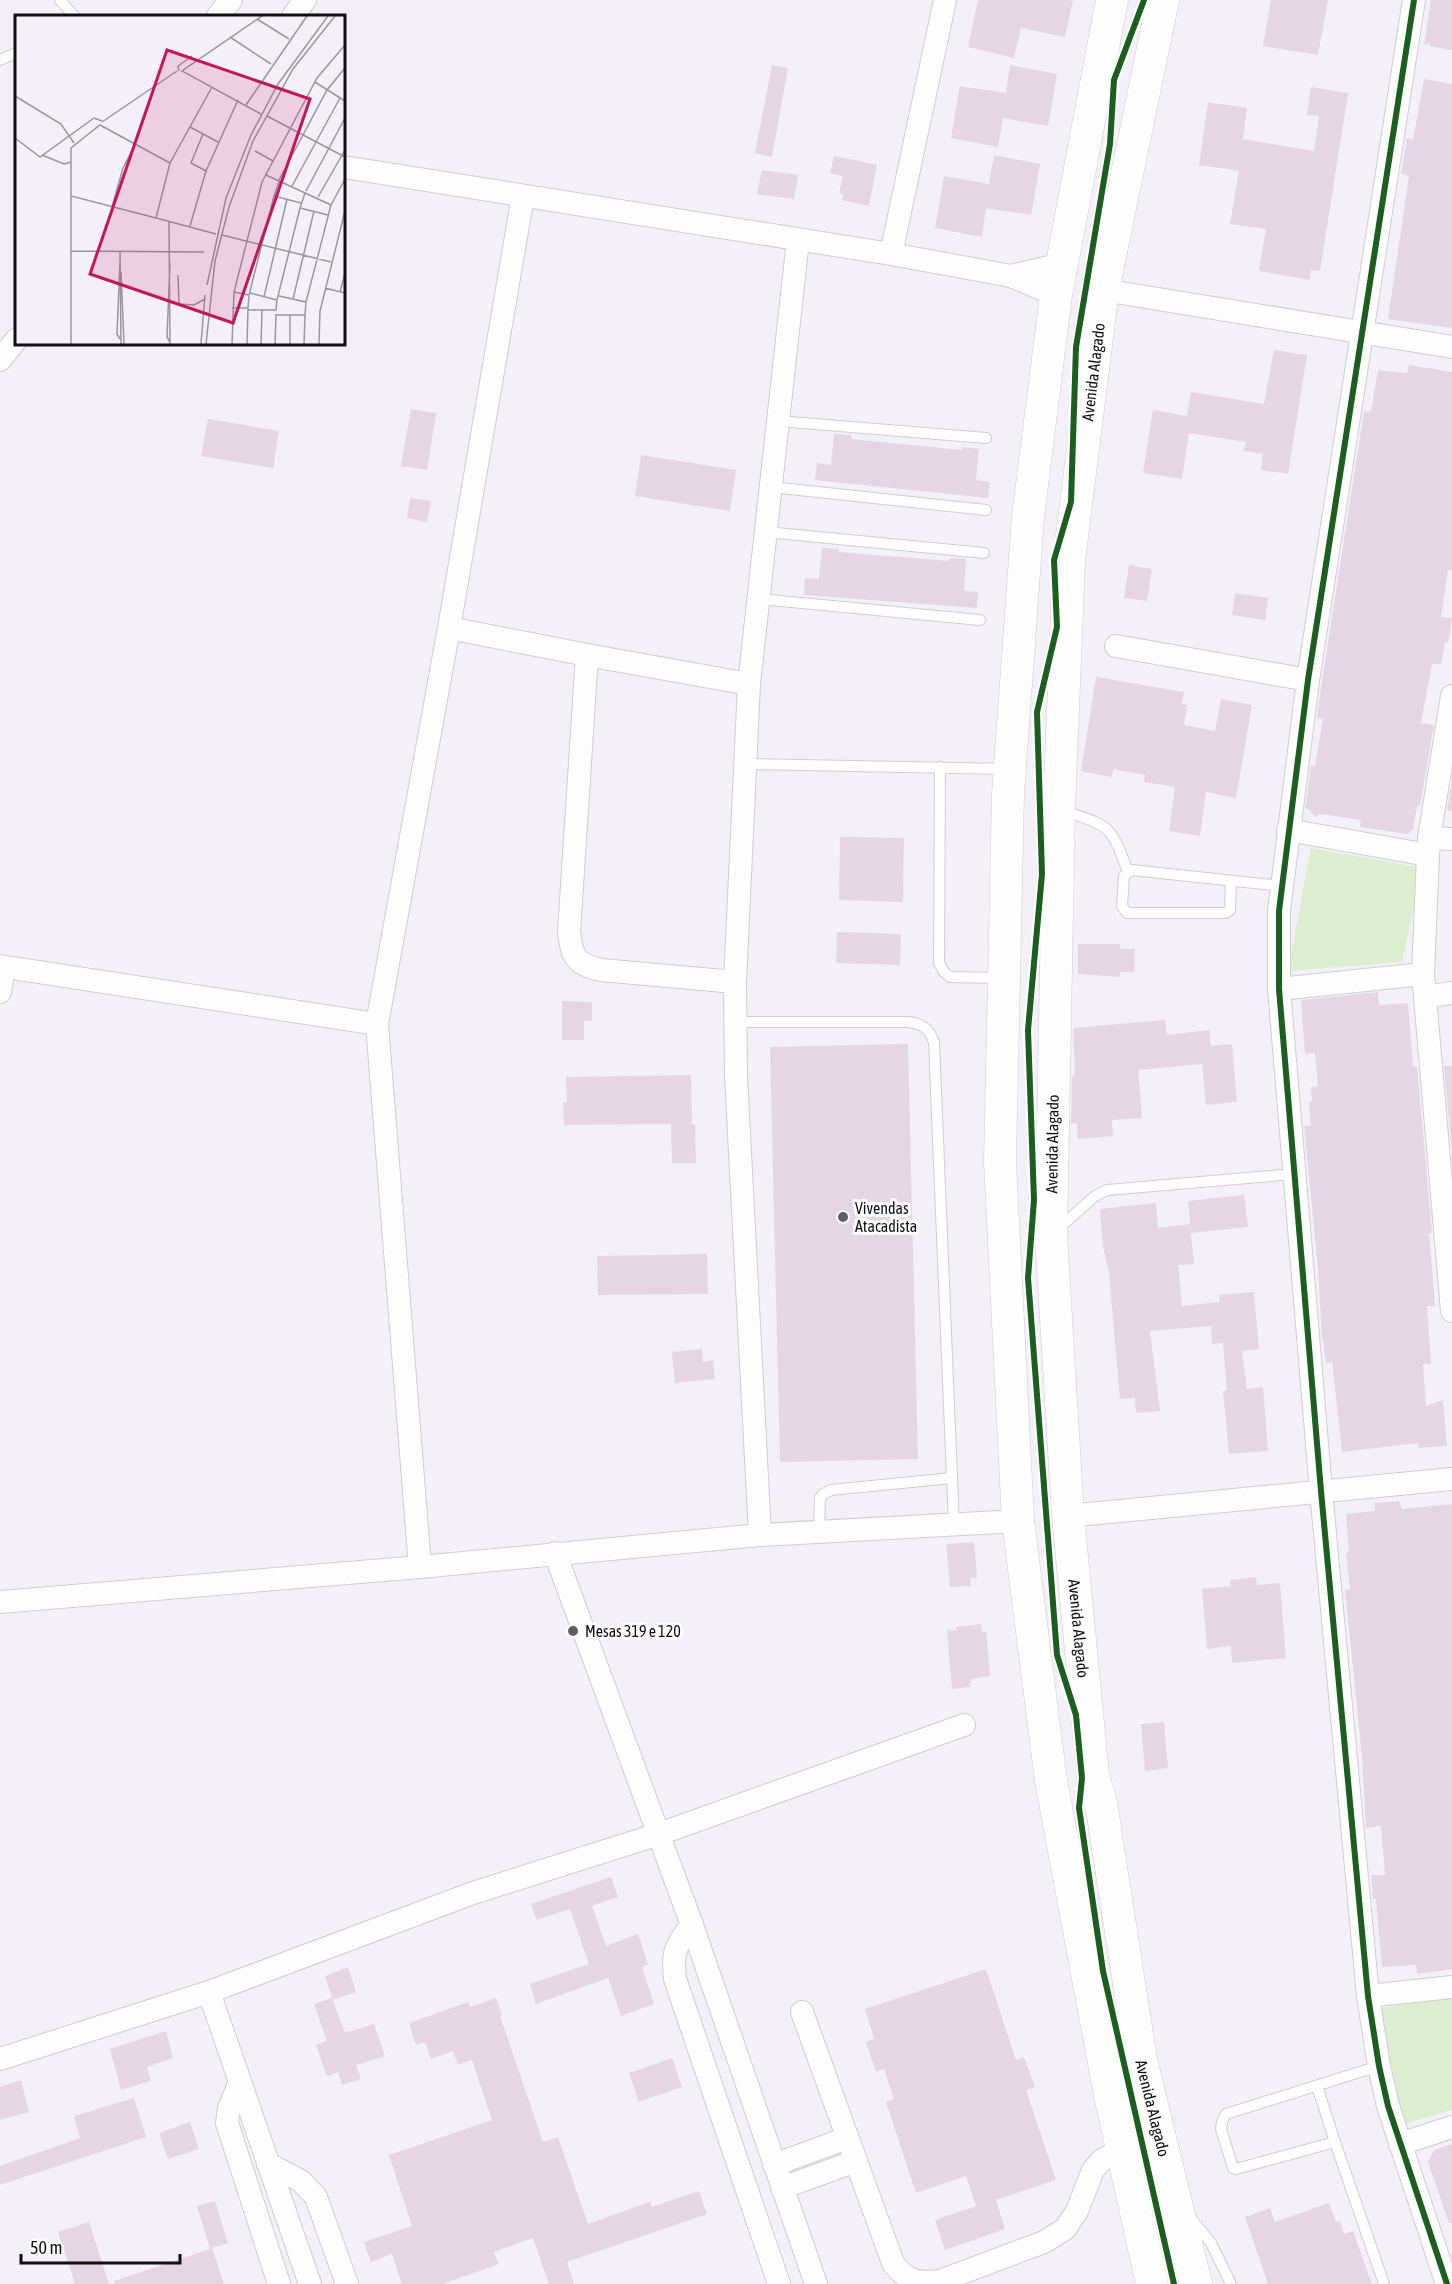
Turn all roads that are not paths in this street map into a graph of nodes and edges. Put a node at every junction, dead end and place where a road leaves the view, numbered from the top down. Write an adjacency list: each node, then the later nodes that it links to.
1 (60, 0): 8 (lane)
2 (231, 0): 9 (street)
3 (305, 0): 10 (street)
4 (945, 0): 16 (street)
5 (1414, 0): 21 (street)
6 (1110, 9): 7 (main road); 17 (main road)
7 (1160, 14): 19 (main road, Avenida Alagado)
8 (70, 15)
9 (219, 15)
10 (294, 15)
11 (15, 53): 12 (lane)
12 (0, 60)
13 (345, 167): 14 (street)
14 (523, 196): 15 (street); 33 (street)
15 (798, 240): 16 (street); 25 (street)
16 (891, 254): 18 (street)
17 (1062, 264): 18 (street); 20 (main road)
18 (1011, 276): 20 (street)
19 (1103, 290): 21 (street); 42 (main road, Avenida Alagado)
20 (1056, 295): 41 (main road)
21 (1362, 332): 23 (street); 36 (street)
22 (15, 341): 24 (street)
23 (1452, 347)
24 (0, 360)
25 (778, 421): 26 (lane); 27 (street)
26 (986, 438)
27 (771, 487): 28 (lane); 29 (street)
28 (986, 510)
29 (766, 532): 30 (lane); 31 (street)
30 (984, 554)
31 (759, 599): 32 (lane); 37 (street)
32 (980, 620)
33 (449, 628): 35 (street); 58 (street)
34 (1116, 646): 36 (street)
35 (587, 655): 37 (street); 52 (street)
36 (1308, 680): 43 (street)
37 (749, 684): 39 (street)
38 (1452, 696): 45 (street)
39 (746, 764): 40 (lane); 52 (street)
40 (940, 767): 41 (lane); 51 (lane)
41 (1010, 769): 51 (main road)
42 (1059, 809): 46 (lane); 60 (main road, Avenida Alagado)
43 (1288, 830): 45 (street); 48 (street)
44 (1452, 840): 45 (street)
45 (1428, 846): 50 (street)
46 (1128, 872): 47 (lane); 47 (lane)
47 (1231, 881): 48 (lane)
48 (1282, 886): 53 (street)
49 (2, 967): 54 (street); 58 (street)
50 (1423, 974): 53 (street); 56 (street)
51 (1004, 978): 66 (main road)
52 (735, 982): 57 (street)
53 (1279, 989): 59 (street)
54 (0, 992)
55 (1452, 993): 56 (street)
56 (1425, 997): 61 (street)
57 (736, 1022): 62 (lane); 69 (street)
58 (377, 1024): 71 (street)
59 (1294, 1174): 60 (lane); 64 (street)
60 (1051, 1235): 65 (main road, Avenida Alagado)
61 (1452, 1311)
62 (952, 1478): 67 (lane); 68 (lane)
63 (1452, 1479): 64 (street)
64 (1321, 1491): 65 (street); 81 (street)
65 (1068, 1516): 75 (main road, Avenida Alagado)
66 (1018, 1521): 67 (street); 74 (main road)
67 (954, 1524): 68 (street)
68 (819, 1532): 69 (street)
69 (760, 1535): 70 (street)
70 (555, 1553): 71 (street); 77 (street)
71 (420, 1566): 72 (street)
72 (0, 1602)
73 (964, 1725): 77 (street)
74 (1051, 1781): 75 (main road); 76 (main road)
75 (1097, 1789): 76 (main road); 96 (main road, Avenida Alagado)
76 (1057, 1813): 91 (main road)
77 (659, 1833): 78 (street); 80 (street)
78 (692, 1925): 94 (street); 100 (street)
79 (1452, 1987): 81 (street)
80 (209, 1992): 83 (street); 85 (street)
81 (1368, 1996): 84 (street)
82 (802, 2013): 88 (street)
83 (0, 2059)
84 (1379, 2066): 86 (lane); 90 (street)
85 (240, 2082): 93 (street); 97 (street)
86 (1317, 2086): 89 (lane); 89 (lane)
87 (1452, 2127): 90 (street)
88 (847, 2138): 92 (street); 94 (street)
89 (1335, 2142): 105 (lane)
90 (1400, 2144): 106 (street)
91 (1122, 2150): 92 (street); 102 (main road)
92 (856, 2161): 95 (street)
93 (268, 2164): 98 (street); 99 (street)
94 (774, 2165): 95 (street)
95 (782, 2188): 101 (street)
96 (1177, 2204): 103 (main road, Avenida Alagado); 104 (lane)
97 (279, 2284)
98 (310, 2284)
99 (347, 2284)
100 (779, 2284)
101 (816, 2284)
102 (1152, 2284)
103 (1196, 2284)
104 (1231, 2284)
105 (1384, 2284)
106 (1447, 2284)

